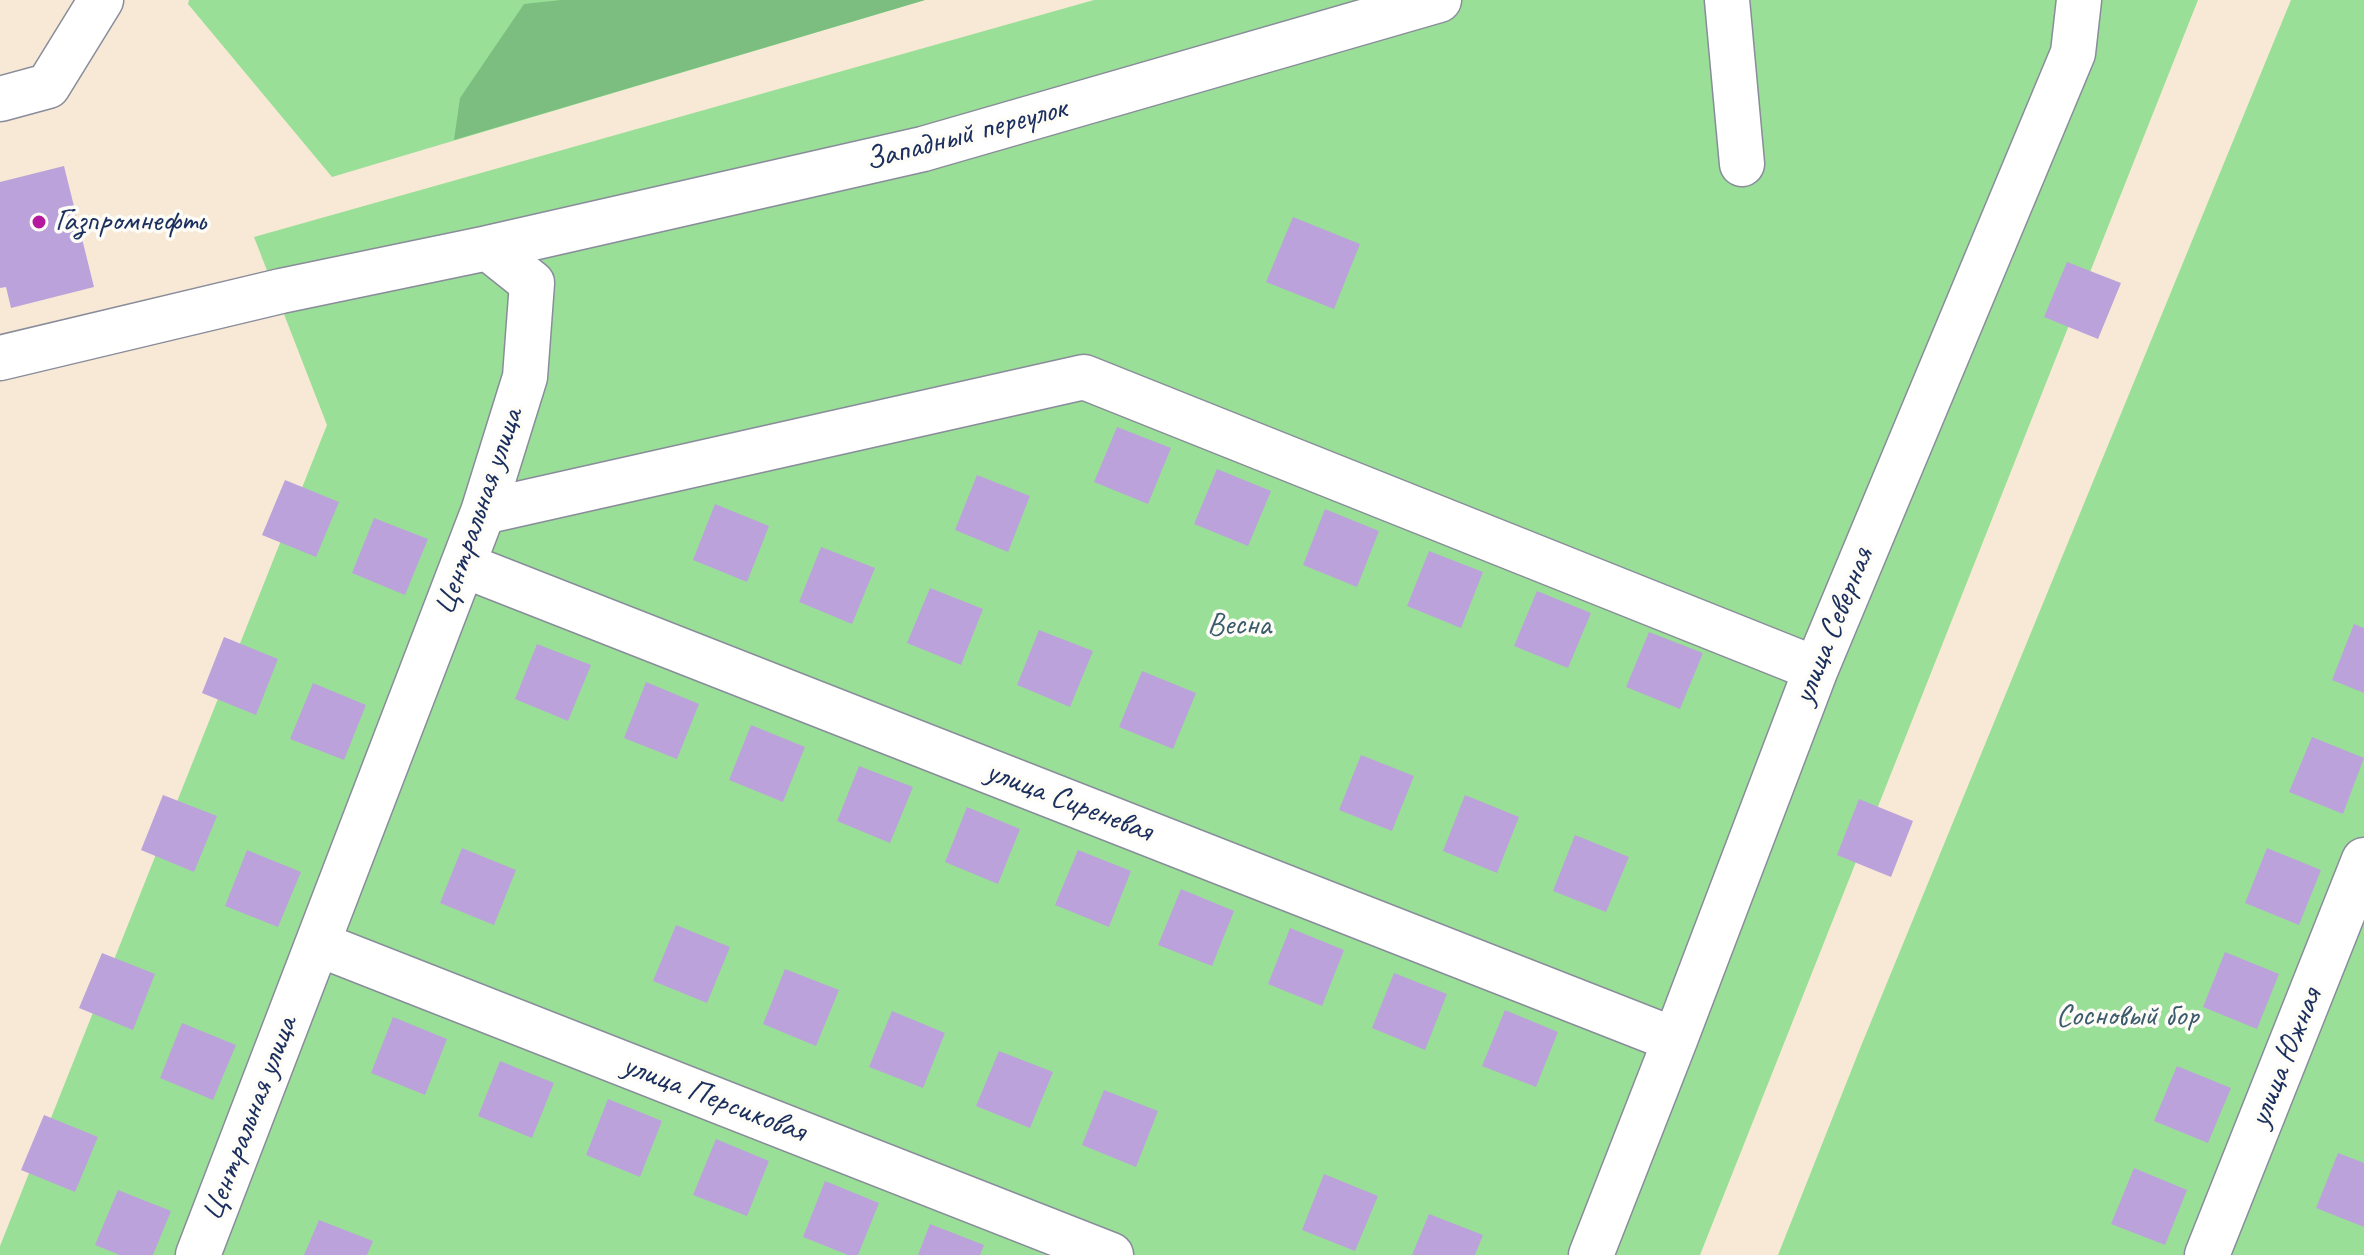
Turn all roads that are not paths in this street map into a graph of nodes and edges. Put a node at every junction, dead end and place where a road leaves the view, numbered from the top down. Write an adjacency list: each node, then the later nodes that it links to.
1 (101, 0): 5 (street)
2 (1439, 0): 7 (street, Западный переулок)
3 (1727, 0): 6 (street)
4 (2079, 0): 11 (street, улица Северная)
5 (0, 99)
6 (1742, 164)
7 (488, 248): 8 (street); 9 (street, Центральная улица)
8 (0, 358)
9 (483, 512): 10 (street, Центральная улица); 11 (street)
10 (463, 565): 13 (street, Центральная улица); 14 (street, улица Сиреневая)
11 (1816, 669): 14 (street, улица Северная)
12 (2364, 860): 18 (street, улица Южная)
13 (318, 944): 15 (street, Центральная улица); 16 (street, улица Персиковая)
14 (1675, 1040): 17 (street, улица Северная)
15 (198, 1255)
16 (1111, 1255)
17 (1591, 1255)
18 (2207, 1255)

